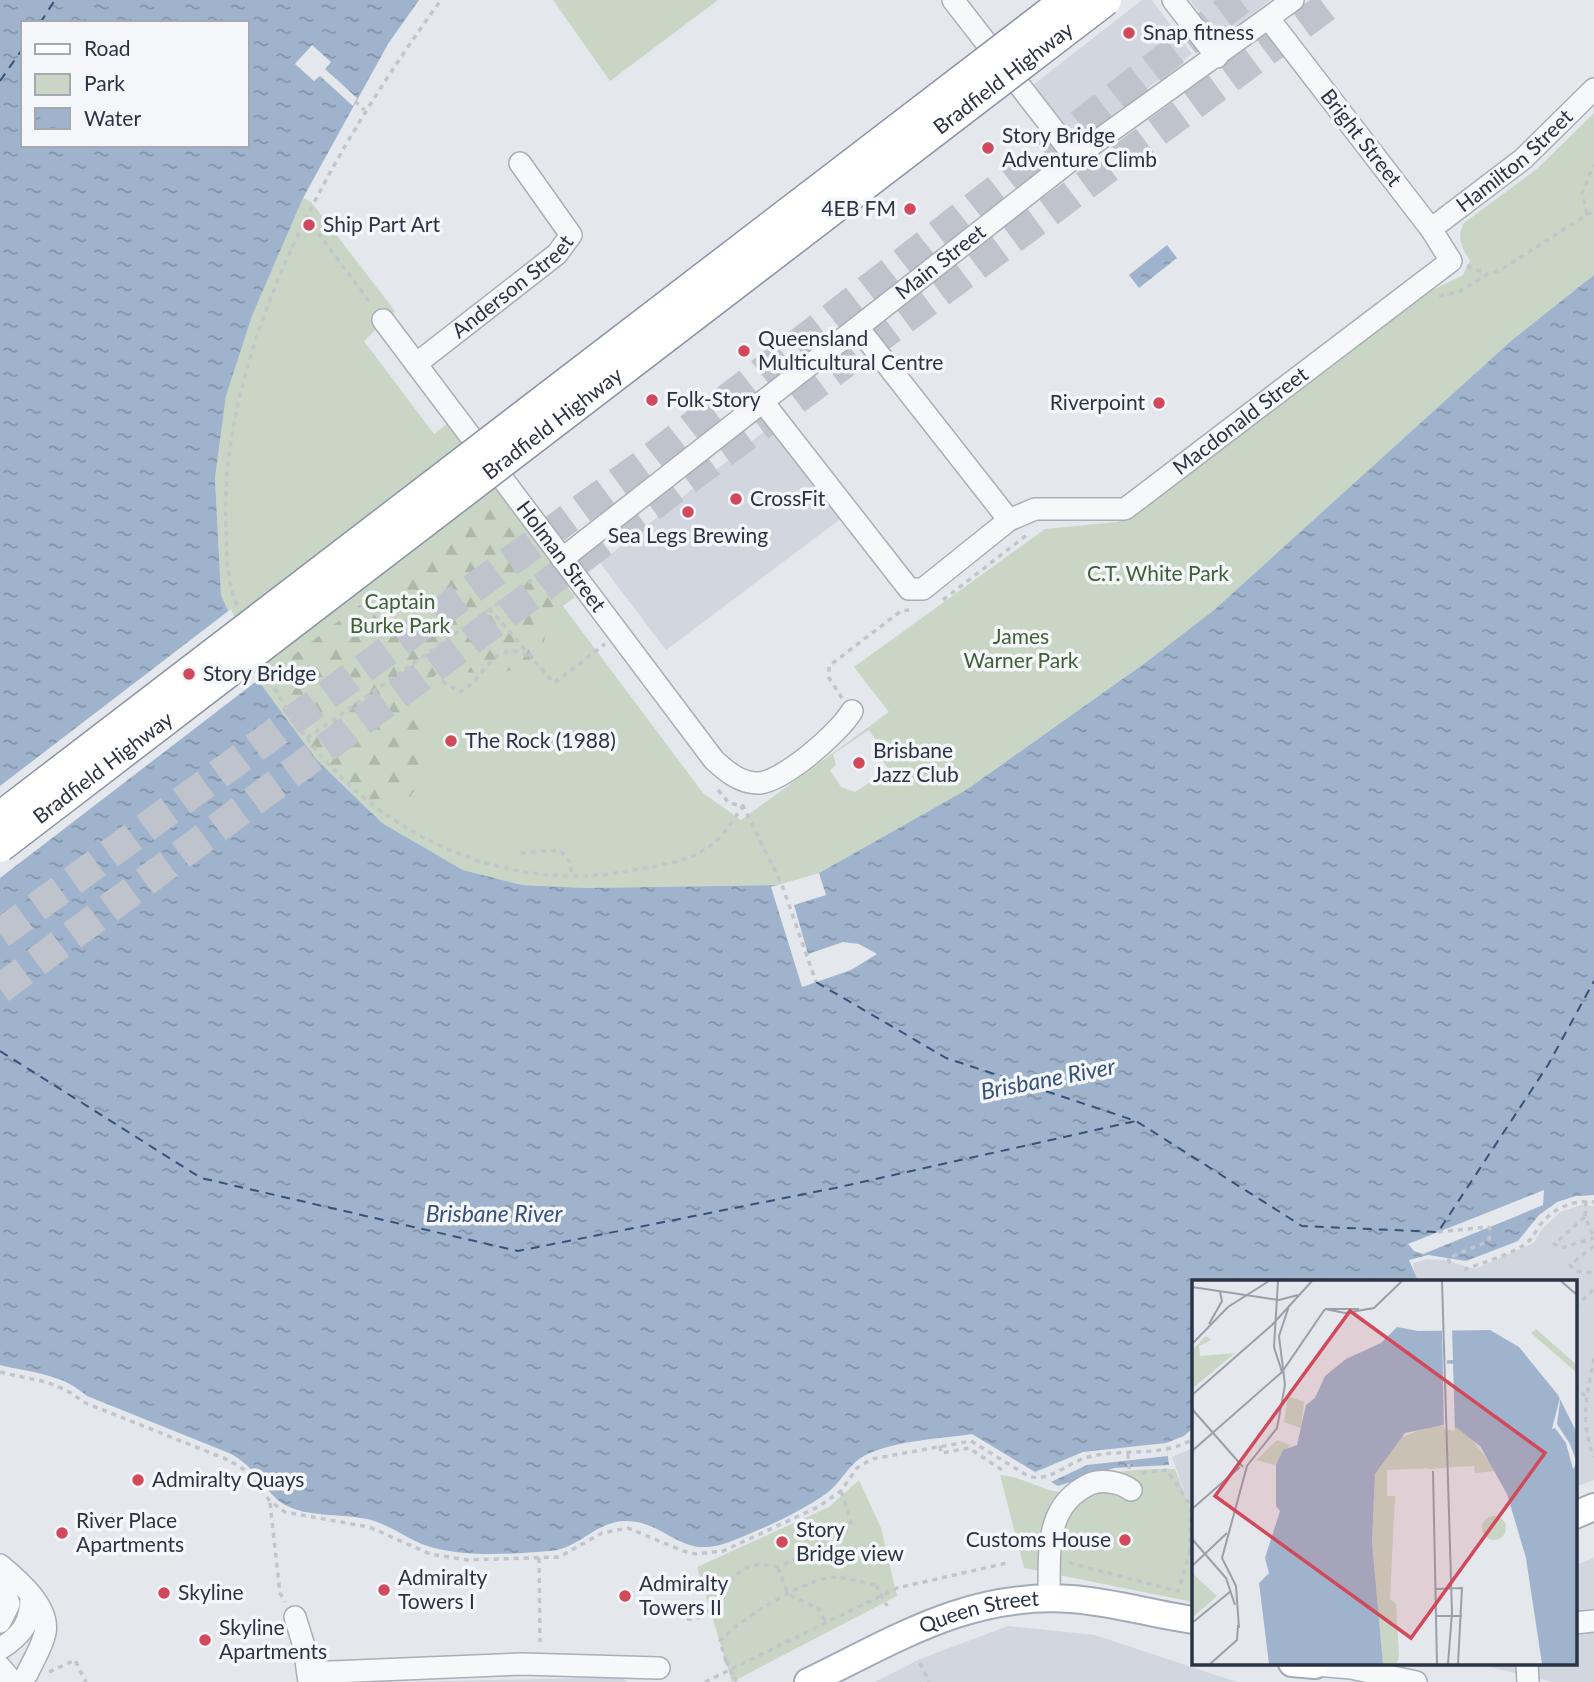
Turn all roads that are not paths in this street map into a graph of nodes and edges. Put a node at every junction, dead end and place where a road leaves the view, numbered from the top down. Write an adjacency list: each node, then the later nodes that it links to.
1 (953, 0): 9 (street)
2 (1066, 0): 20 (highway, Bradfield Highway, bridge)
3 (1106, 0): 21 (highway, Bradfield Highway, bridge)
4 (1173, 0): 7 (street)
5 (1293, 0): 6 (street, Main Street)
6 (1269, 19): 7 (street, Main Street); 11 (street, Bright Street)
7 (1217, 57): 9 (street, Main Street)
8 (1594, 89): 11 (street, Hamilton Street)
9 (1075, 158): 14 (street, Main Street)
10 (520, 163): 15 (street, Anderson Street)
11 (1431, 229): 12 (street, Bright Street)
12 (1451, 261): 17 (street, Macdonald Street)
13 (383, 320): 15 (street, Holman Street)
14 (859, 329): 16 (street, Main Street); 17 (street)
15 (416, 364): 18 (street, Holman Street)
16 (763, 402): 17 (street, Macdonald Street); 18 (street, Main Street)
17 (1009, 520)
18 (562, 559): 19 (street, Holman Street)
19 (852, 711)
20 (0, 817)
21 (0, 848)
22 (1131, 1490): 30 (street)
23 (1594, 1507): 24 (main road)
24 (1576, 1515)
25 (1594, 1525): 26 (main road)
26 (1576, 1533)
27 (0, 1565): 29 (street)
28 (0, 1574): 35 (street)
29 (31, 1597): 38 (street); 44 (street)
30 (1049, 1599): 31 (main road, Queen Street); 45 (main road, Queen Street)
31 (1160, 1616): 33 (main road, Queen Street); 37 (main road, Queen Street)
32 (295, 1617): 43 (street)
33 (1192, 1620)
34 (1594, 1621): 36 (street)
35 (0, 1622)
36 (1576, 1623)
37 (1192, 1631)
38 (3, 1640): 44 (street)
39 (1527, 1664): 47 (street)
40 (0, 1667): 44 (street)
41 (1310, 1667): 46 (street)
42 (659, 1668): 43 (street)
43 (308, 1677)
44 (29, 1678)
45 (808, 1682)
46 (1416, 1682)
47 (1528, 1682)

